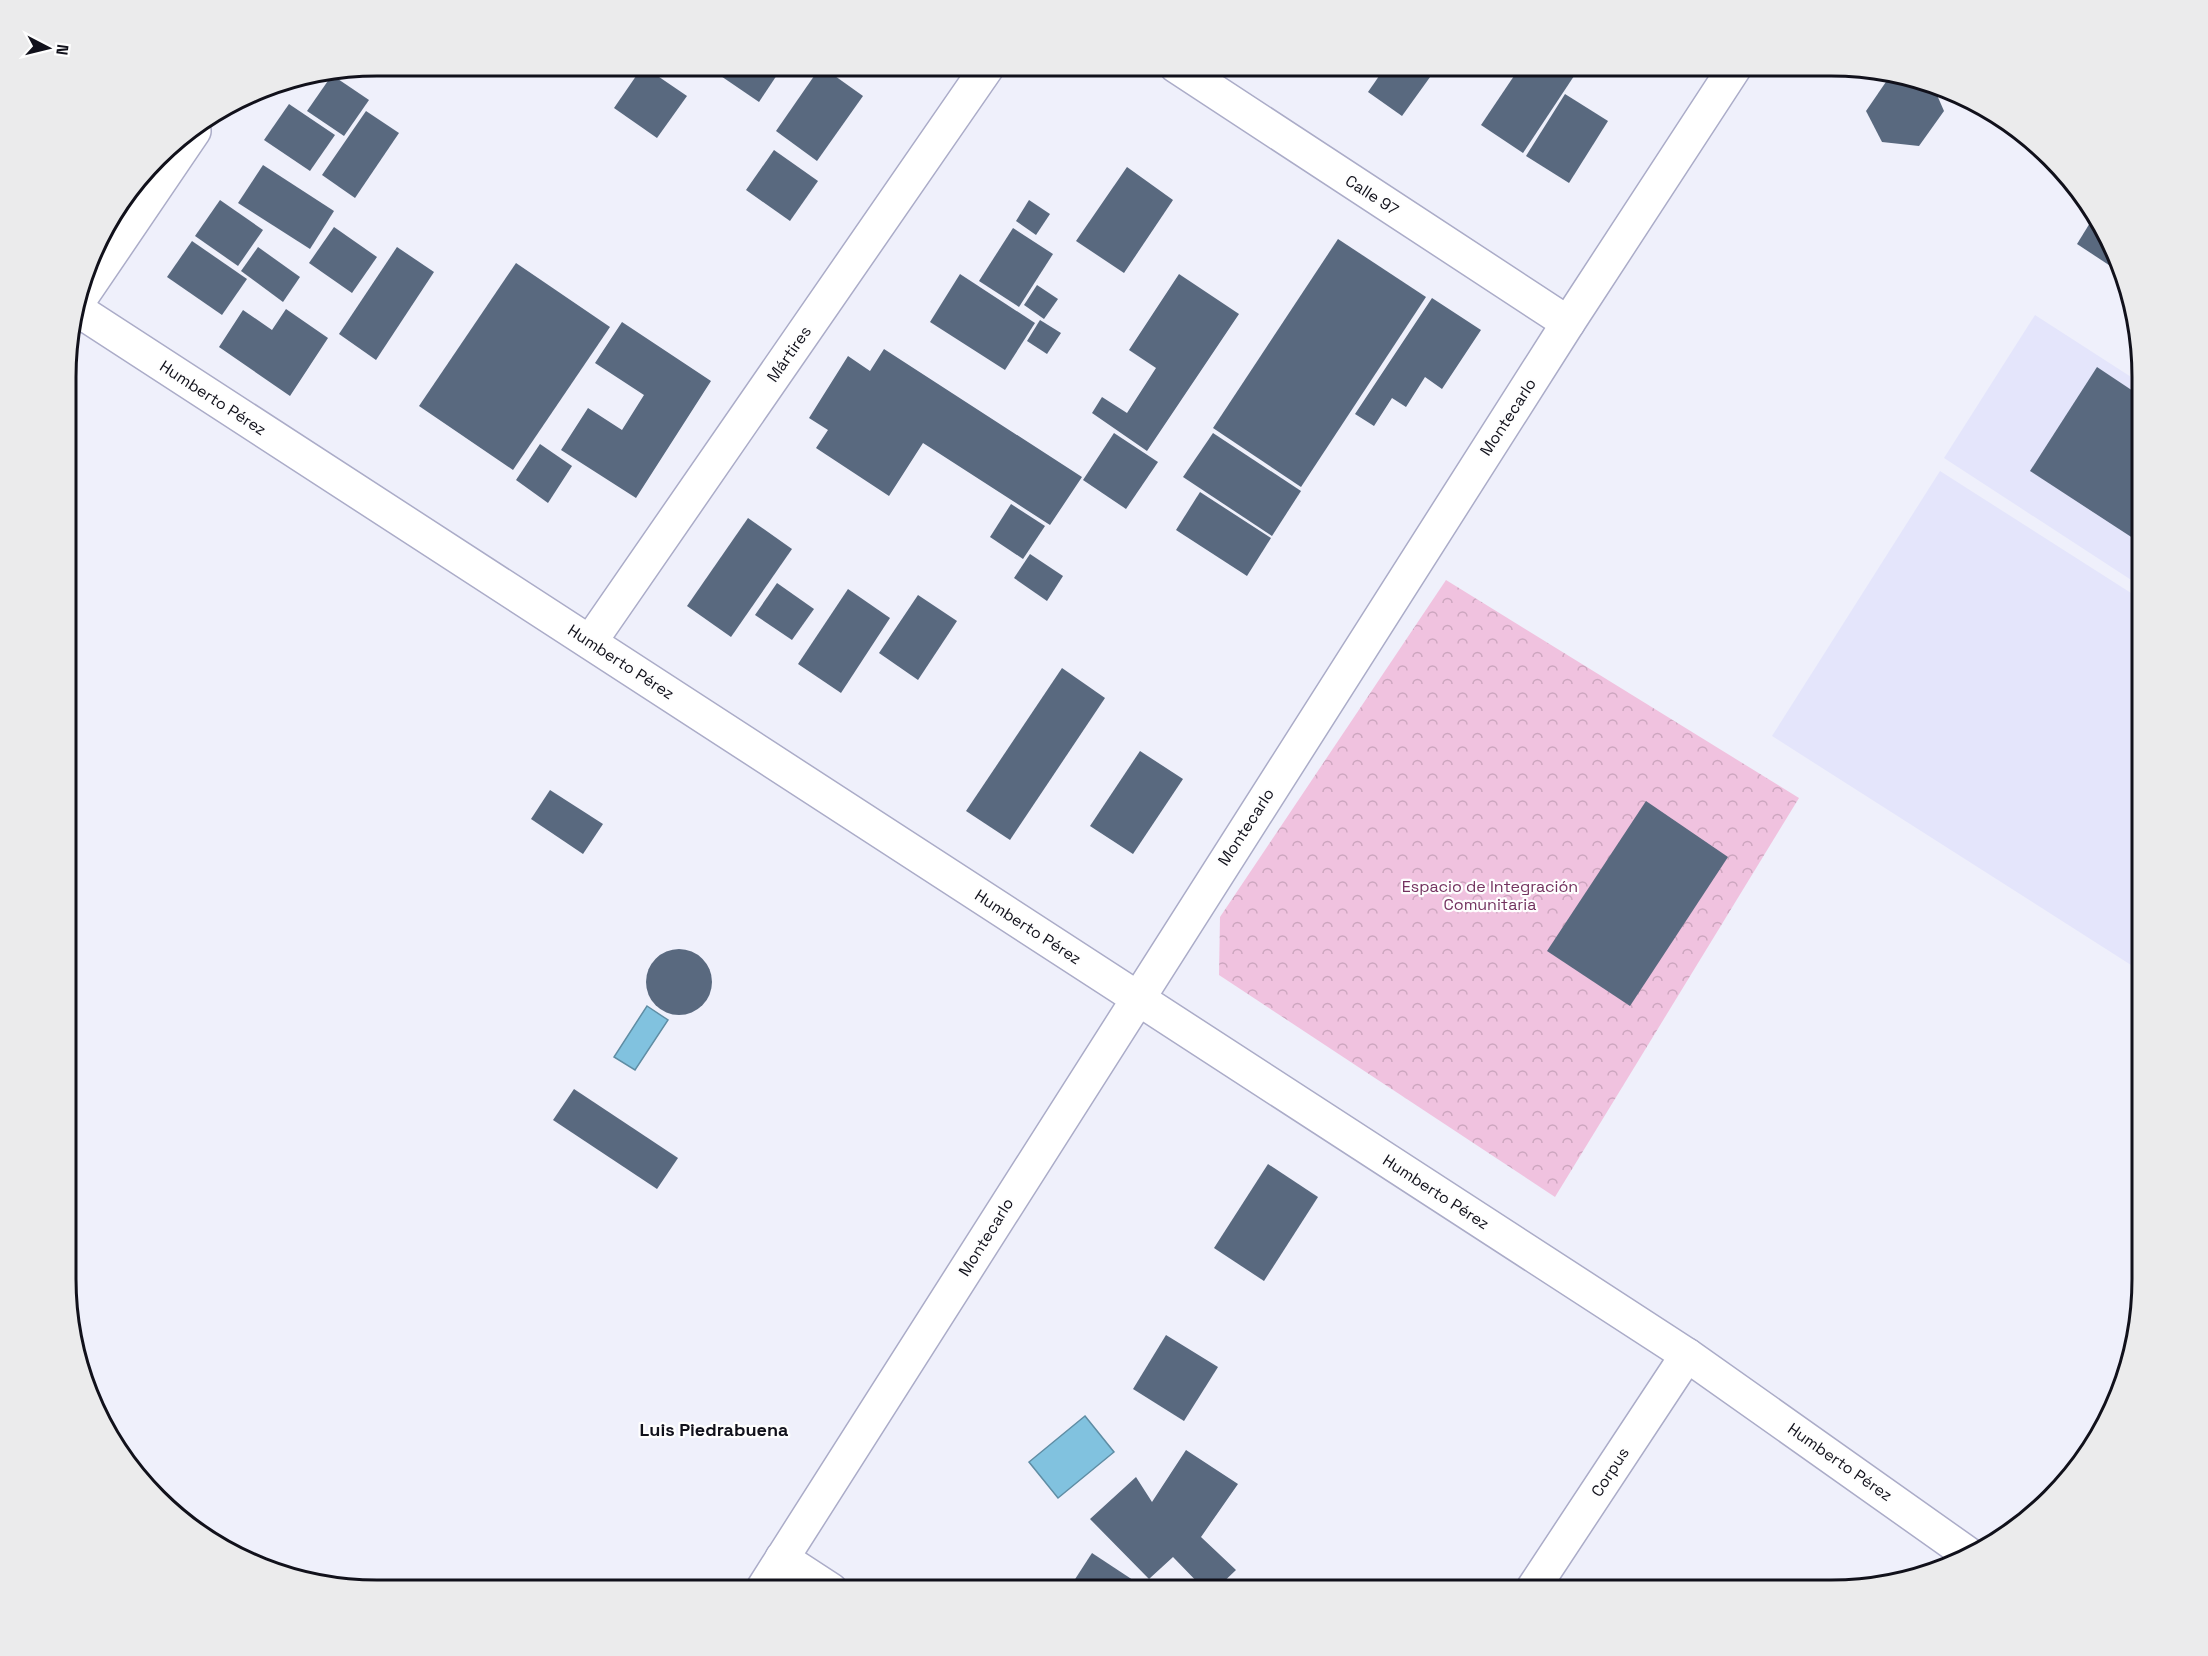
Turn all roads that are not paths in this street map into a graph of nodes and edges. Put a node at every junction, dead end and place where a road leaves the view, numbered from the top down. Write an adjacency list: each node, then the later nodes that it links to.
1 (981, 76): 8 (street, Mártires)
2 (1191, 76): 7 (street, Calle 97)
3 (1729, 76): 7 (street, Montecarlo)
4 (182, 149): 5 (street)
5 (91, 282)
6 (83, 313): 8 (street, Humberto Pérez)
7 (1568, 323): 9 (street, Montecarlo)
8 (590, 642): 9 (street, Humberto Pérez)
9 (1137, 998): 10 (street, Humberto Pérez); 12 (street, Montecarlo)
10 (1687, 1355): 11 (street, Humberto Pérez); 15 (street, Corpus)
11 (1961, 1549)
12 (782, 1558): 13 (street, Montecarlo); 14 (street)
13 (768, 1580)
14 (816, 1580)
15 (1539, 1580)

